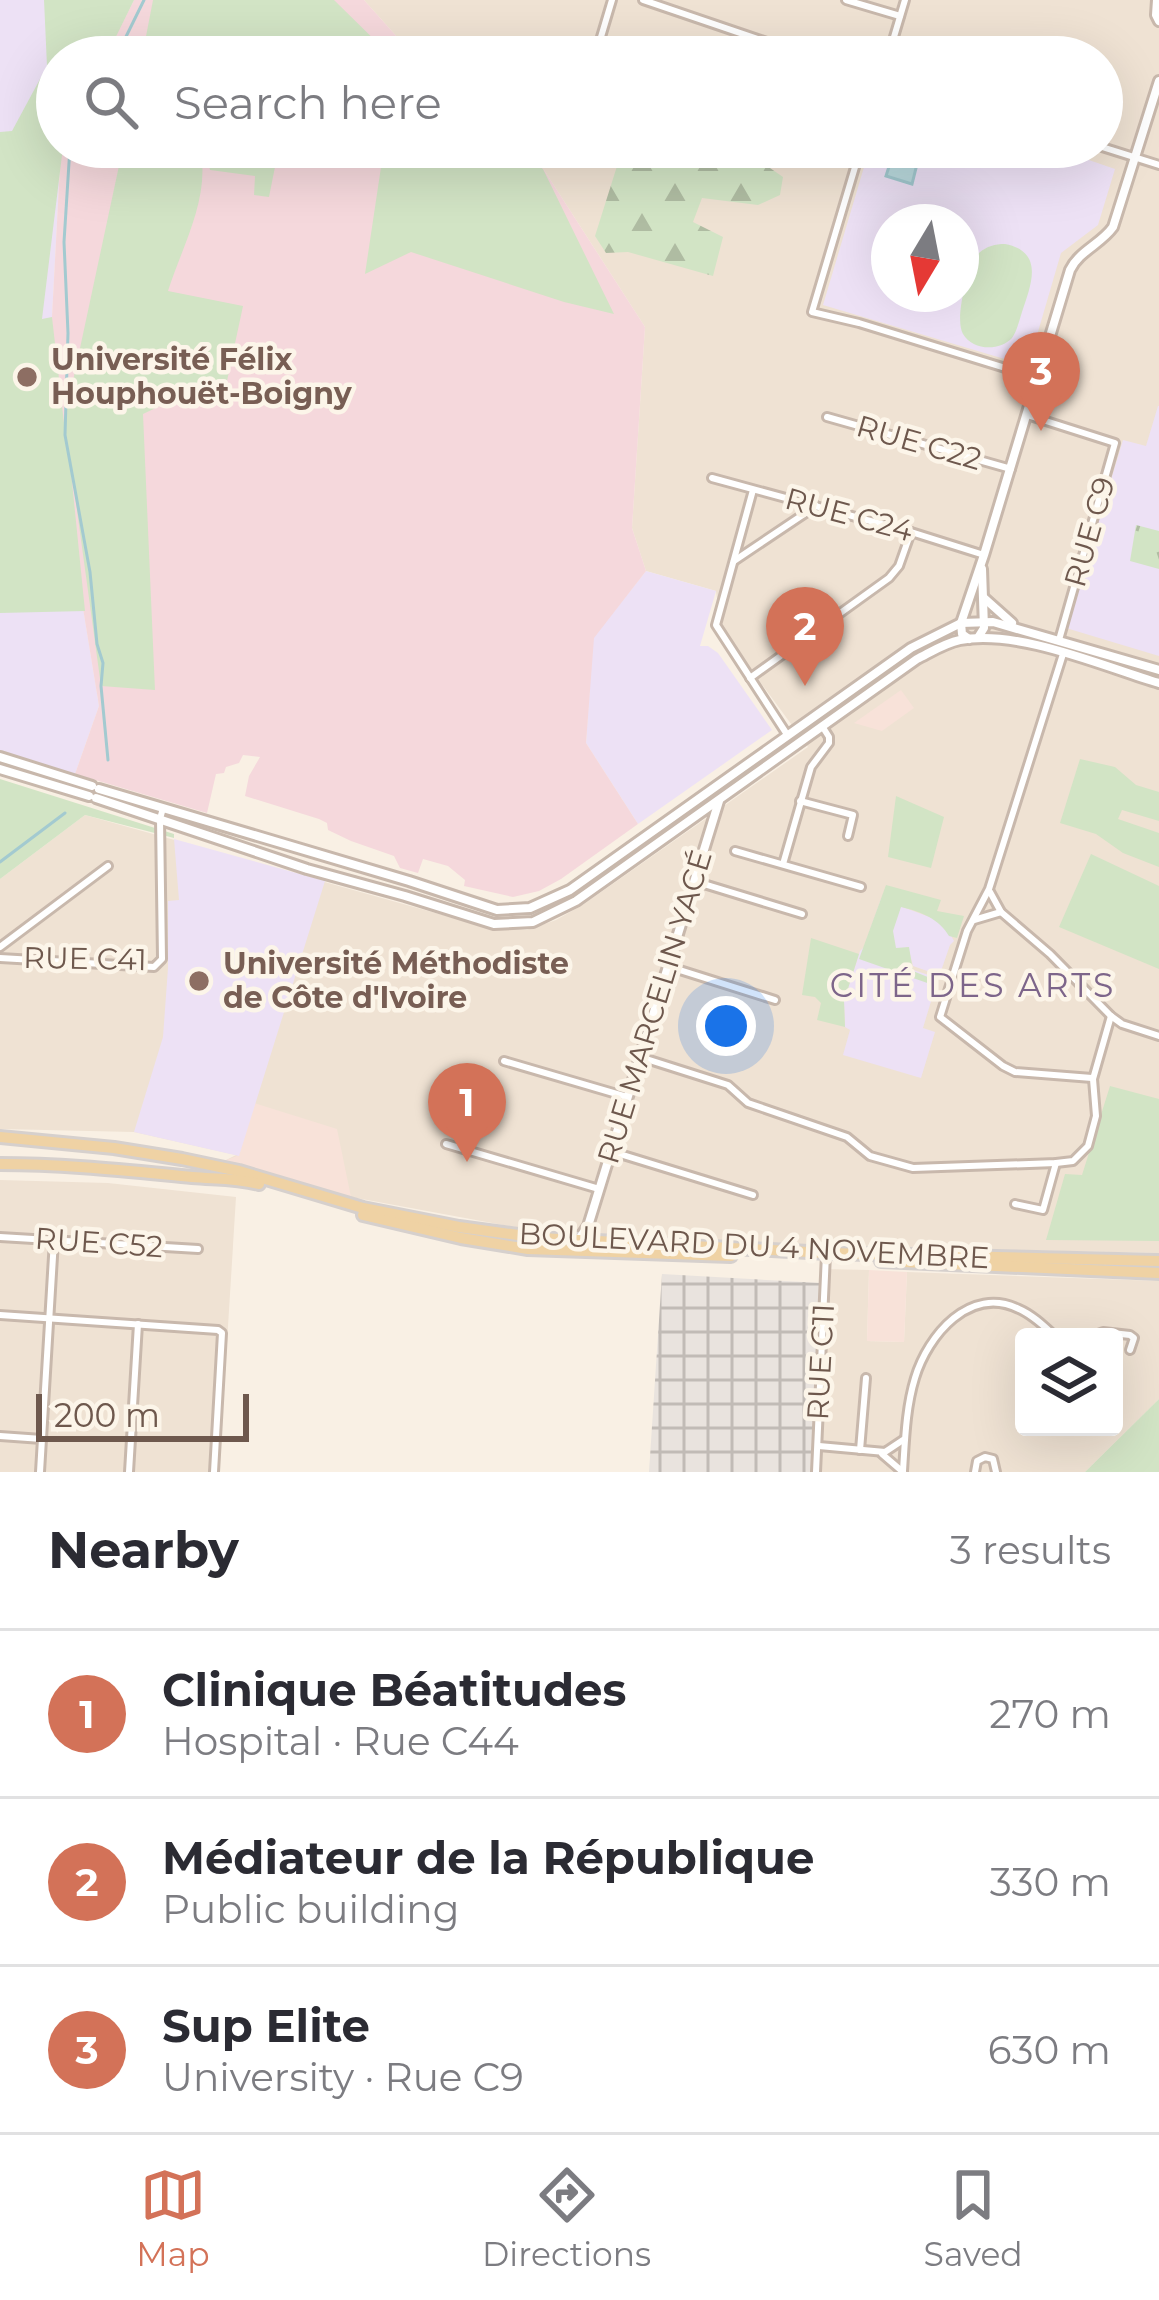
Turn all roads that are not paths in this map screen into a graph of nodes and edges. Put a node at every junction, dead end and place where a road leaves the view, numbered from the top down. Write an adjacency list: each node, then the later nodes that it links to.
1 (612, 0): 10 (street)
2 (643, 0): 7 (street)
3 (688, 0): 7 (street)
4 (846, 0): 8 (street)
5 (905, 0): 8 (street)
6 (1156, 0): 9 (street)
7 (683, 14): 11 (street)
8 (900, 16): 12 (street)
9 (1159, 21)
10 (601, 36)
11 (748, 36)
12 (894, 36)
13 (1159, 81): 15 (street)
14 (1123, 153): 15 (street)
15 (1136, 158): 16 (street); 18 (street)
16 (1159, 165)
17 (855, 168): 18 (street)
18 (1039, 378): 19 (street)
19 (1027, 415): 21 (street); 33 (street, RUE C9)
20 (827, 417): 21 (street, RUE C22)
21 (1011, 469): 26 (street)
22 (712, 478): 23 (street, RUE C24)
23 (753, 489): 24 (street, RUE C24); 27 (street)
24 (816, 506): 25 (street, RUE C24); 27 (street)
25 (911, 532): 26 (street, RUE C24); 36 (street)
26 (983, 558): 28 (street); 30 (street)
27 (731, 562): 36 (street)
28 (984, 598): 29 (street); 31 (street)
29 (984, 621): 30 (street); 31 (street); 32 (street)
30 (961, 623): 32 (street); 39 (street)
31 (1018, 628): 33 (street)
32 (974, 639): 34 (street); 38 (street)
33 (1059, 640): 35 (street)
34 (1063, 654): 37 (street); 54 (street)
35 (1159, 670)
36 (750, 678): 39 (street)
37 (1159, 683)
38 (822, 726): 44 (street); 45 (street)
39 (788, 736): 43 (street)
40 (0, 757): 42 (street)
41 (0, 769): 42 (street)
42 (60, 782): 46 (street)
43 (712, 790): 44 (street); 51 (street)
44 (719, 799): 52 (street, RUE MARCELIN YACÉ); 55 (street)
45 (800, 801): 47 (street); 49 (street)
46 (162, 813): 51 (street); 55 (street); 60 (street, RUE C41)
47 (848, 836)
48 (735, 850): 49 (street)
49 (783, 864): 53 (street)
50 (108, 866): 59 (street)
51 (410, 881): 55 (street)
52 (694, 881): 57 (street); 61 (street, RUE MARCELIN YACÉ)
53 (861, 887)
54 (989, 889): 56 (street); 58 (street)
55 (405, 896)
56 (1001, 912): 58 (street); 63 (street)
57 (802, 914)
58 (971, 922): 67 (street)
59 (0, 947)
60 (0, 958)
61 (667, 966): 62 (street); 65 (street, RUE MARCELIN YACÉ)
62 (775, 1000)
63 (1112, 1016): 64 (street); 67 (street)
64 (1159, 1036)
65 (639, 1057): 68 (street, RUE MARCELIN YACÉ); 72 (street)
66 (504, 1060): 68 (street)
67 (1093, 1078): 72 (street)
68 (627, 1097): 71 (street, RUE MARCELIN YACÉ)
69 (0, 1137): 79 (main road, BOULEVARD DU 4 NOVEMBRE)
70 (446, 1144): 74 (street)
71 (610, 1151): 74 (street, RUE MARCELIN YACÉ); 75 (street)
72 (1056, 1163): 76 (street)
73 (0, 1164): 79 (main road, BOULEVARD DU 4 NOVEMBRE)
74 (599, 1189): 79 (street, RUE MARCELIN YACÉ)
75 (753, 1195)
76 (1016, 1204)
77 (0, 1237): 78 (street, RUE C52)
78 (54, 1240): 80 (street, RUE C52); 85 (street)
79 (583, 1247): 81 (main road, BOULEVARD DU 4 NOVEMBRE)
80 (198, 1249)
81 (826, 1257): 82 (main road, BOULEVARD DU 4 NOVEMBRE); 83 (main road, BOULEVARD DU 4 NOVEMBRE); 94 (street, RUE C11)
82 (1159, 1261)
83 (1159, 1273)
84 (0, 1315): 85 (street)
85 (49, 1318): 86 (street); 93 (street)
86 (138, 1324): 98 (street); 99 (street)
87 (1045, 1328): 92 (street)
88 (1123, 1334): 89 (street)
89 (1130, 1350)
90 (866, 1378): 95 (street)
91 (0, 1436): 93 (street)
92 (905, 1437): 96 (street); 101 (street)
93 (42, 1439): 97 (street)
94 (817, 1446): 95 (street); 100 (street, RUE C11)
95 (860, 1450): 96 (street)
96 (879, 1452): 101 (street)
97 (40, 1472)
98 (129, 1472)
99 (214, 1472)
100 (816, 1472)
101 (903, 1472)
102 (975, 1472): 103 (street)
103 (996, 1472)

